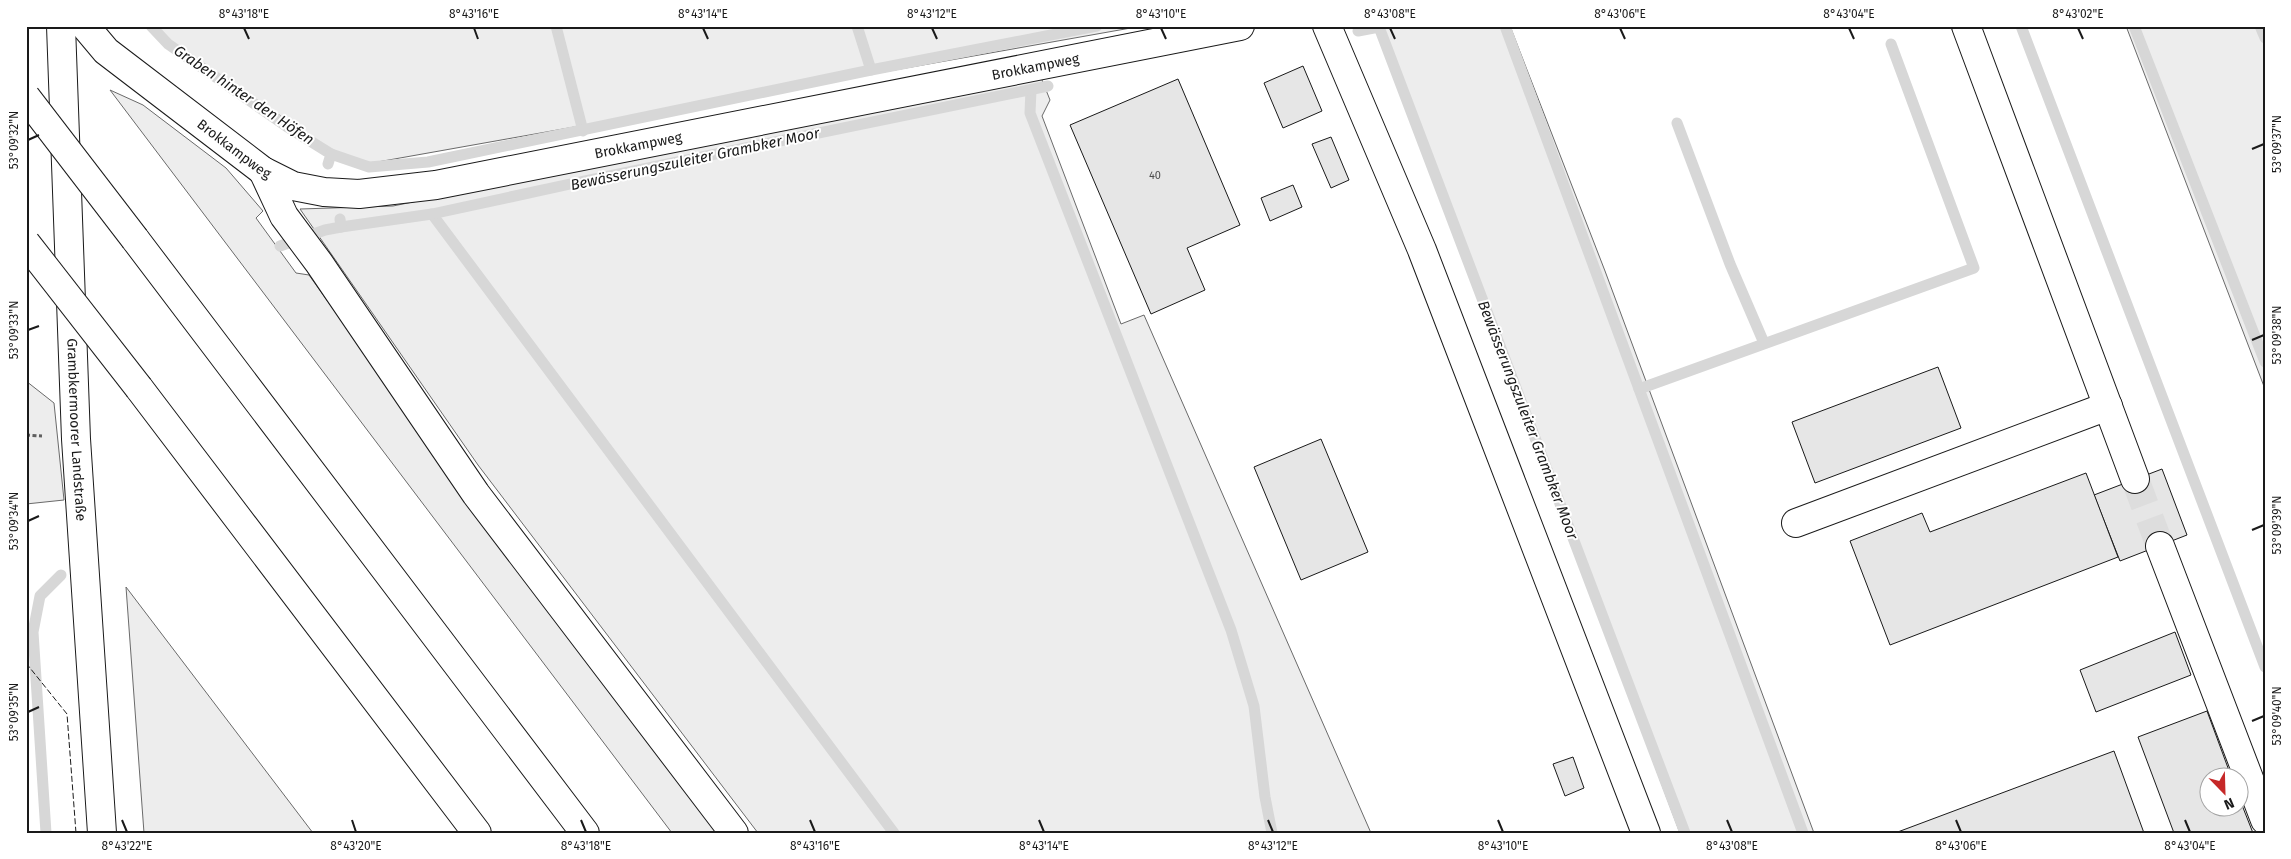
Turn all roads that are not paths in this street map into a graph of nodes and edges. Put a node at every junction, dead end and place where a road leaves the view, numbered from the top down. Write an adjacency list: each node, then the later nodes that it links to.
1 (61, 26): 14 (main road, Grambkermoorer Landstraße)
2 (85, 26): 7 (main road, Brokkampweg)
3 (1240, 26): 7 (main road, Brokkampweg)
4 (1327, 26): 18 (main road)
5 (1966, 26): 9 (main road)
6 (26, 97): 16 (main road, bridge)
7 (263, 171): 17 (main road)
8 (26, 243): 15 (main road, bridge)
9 (2108, 406): 10 (main road); 11 (main road)
10 (2135, 479)
11 (1796, 523)
12 (2160, 546): 13 (main road)
13 (2265, 820)
14 (102, 833)
15 (477, 833)
16 (585, 833)
17 (734, 833)
18 (1646, 833)

